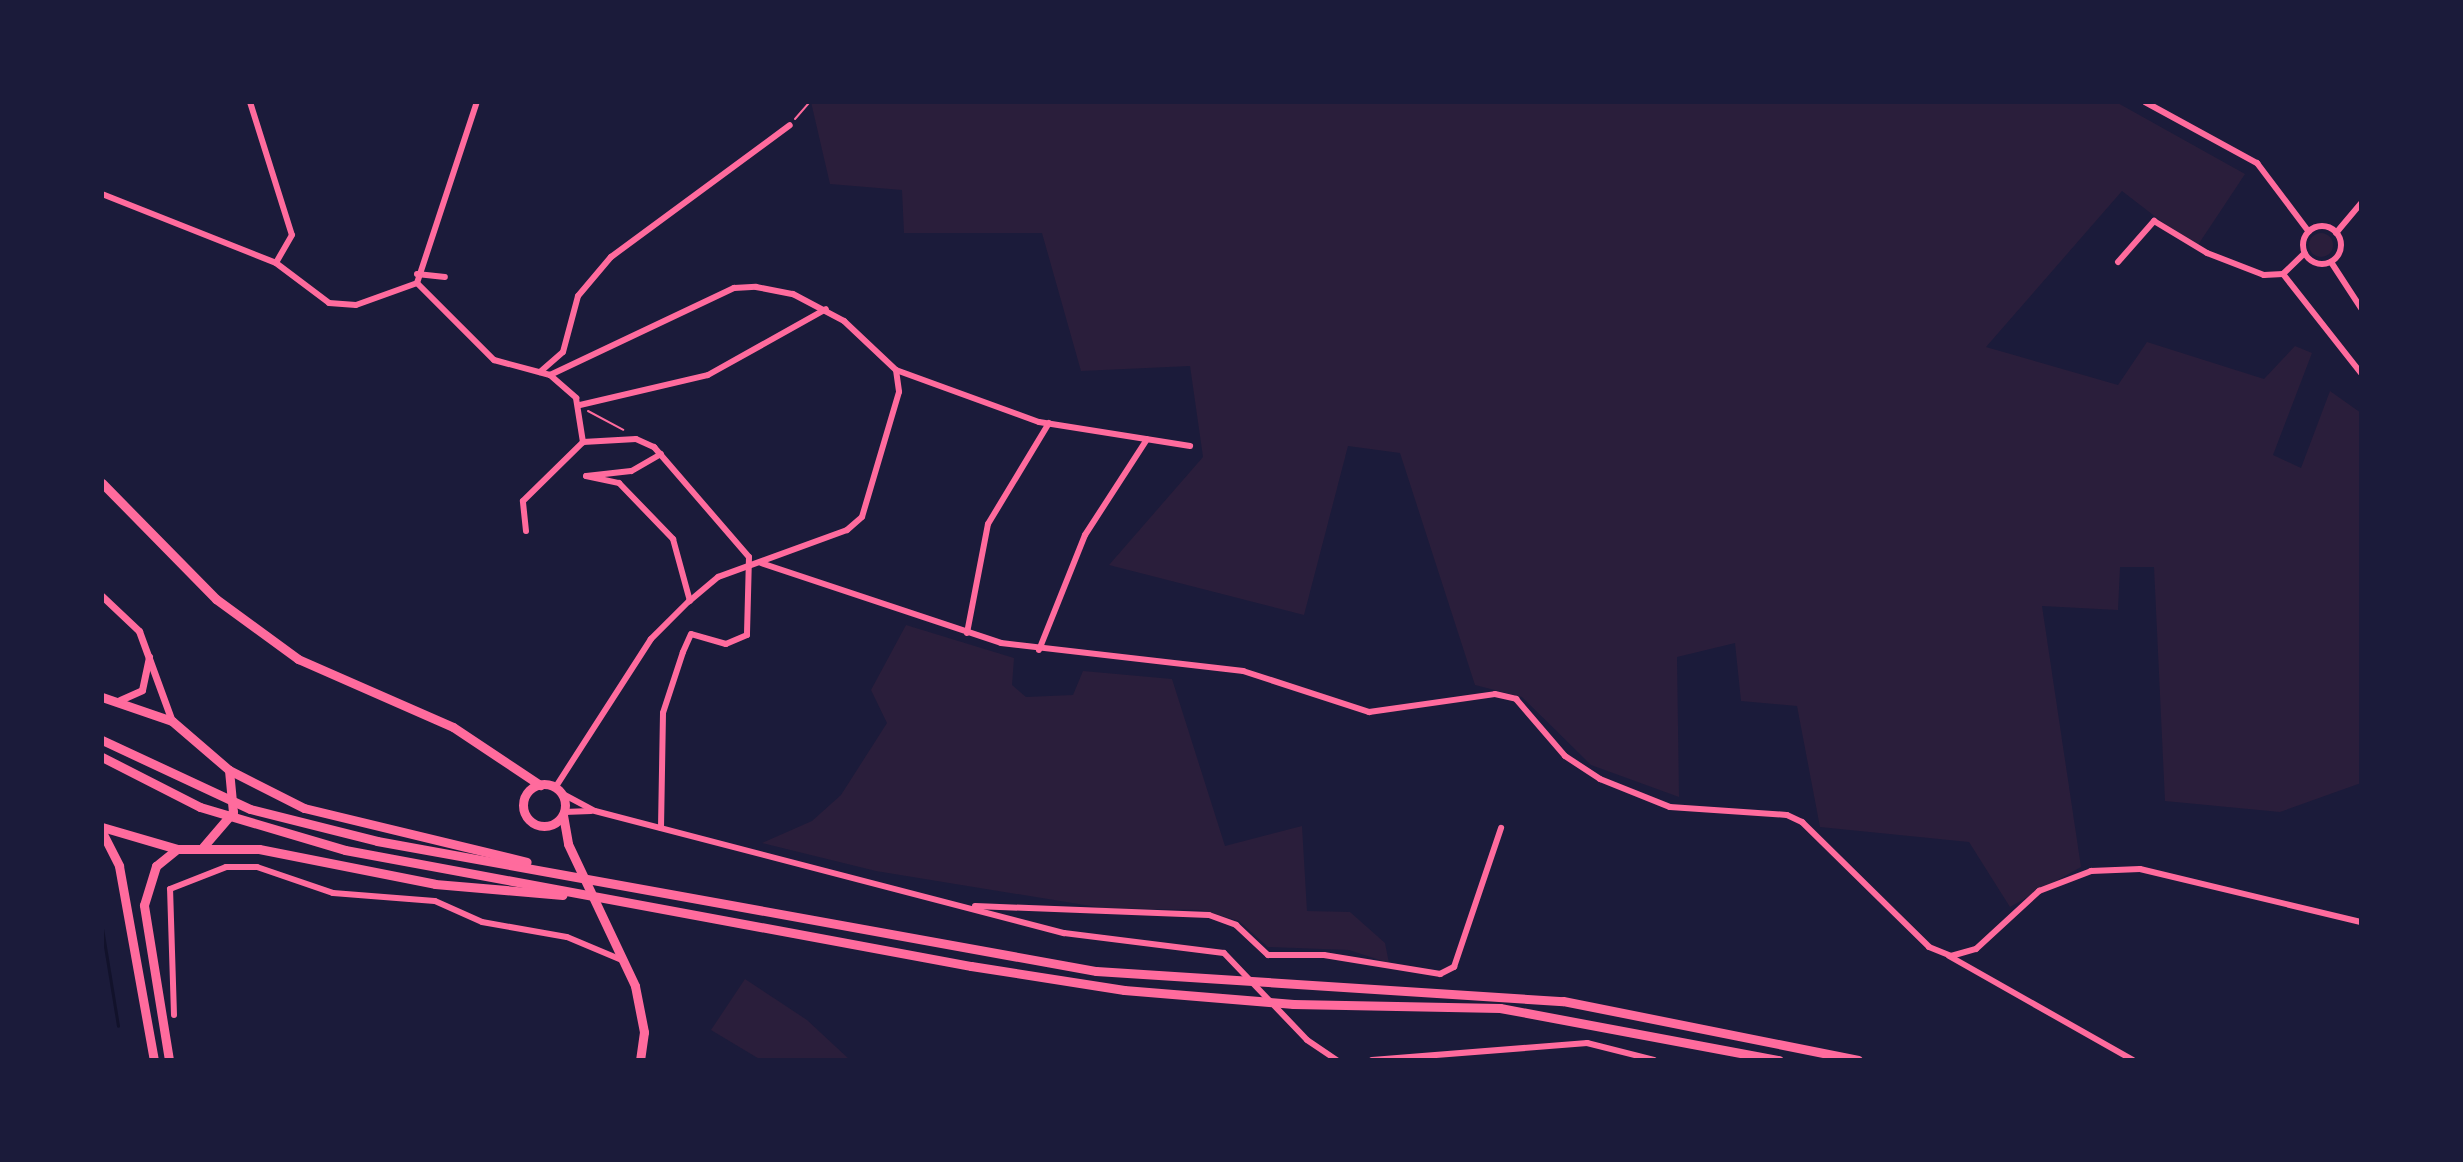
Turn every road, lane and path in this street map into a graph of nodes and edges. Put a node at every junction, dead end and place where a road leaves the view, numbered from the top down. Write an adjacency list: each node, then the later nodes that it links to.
1 (250, 102): 13 (street)
2 (477, 102): 14 (street)
3 (810, 102): 5 (path)
4 (2145, 102): 8 (street)
5 (790, 125): 21 (street)
6 (102, 194): 13 (street)
7 (2361, 203): 9 (street)
8 (2309, 232): 9 (street); 10 (street)
9 (2336, 233): 12 (street)
10 (2305, 253): 12 (street); 15 (street)
11 (2118, 262): 15 (street)
12 (2331, 262): 18 (street)
13 (276, 263): 17 (street)
14 (417, 274): 16 (street); 17 (street)
15 (2283, 274): 22 (street)
16 (445, 277)
17 (417, 283): 21 (street)
18 (2361, 308)
19 (826, 309): 20 (street); 23 (street); 24 (street)
20 (896, 370): 26 (street); 34 (street)
21 (540, 372): 23 (street)
22 (2361, 373)
23 (550, 375): 24 (street)
24 (580, 405): 29 (street)
25 (587, 410): 28 (path)
26 (1049, 423): 27 (street); 38 (street)
27 (1147, 439): 30 (street); 39 (street)
28 (617, 440): 29 (street); 31 (street)
29 (583, 442): 33 (street)
30 (1190, 446)
31 (661, 454): 35 (street); 37 (street)
32 (102, 483): 47 (main road)
33 (526, 531)
34 (761, 563): 35 (street); 38 (street)
35 (751, 566): 37 (street); 54 (street)
36 (102, 596): 40 (street)
37 (690, 601): 49 (street)
38 (967, 633): 39 (street)
39 (1039, 650): 64 (street)
40 (149, 651): 42 (street); 43 (street)
41 (102, 697): 42 (main road)
42 (120, 700): 43 (main road)
43 (172, 721): 46 (main road)
44 (102, 740): 60 (main road)
45 (102, 757): 61 (main road)
46 (229, 770): 59 (main road); 60 (main road)
47 (515, 771): 48 (main road); 50 (main road)
48 (540, 785): 49 (main road); 50 (main road)
49 (558, 791): 51 (street); 52 (main road)
50 (526, 796): 53 (main road)
51 (595, 811): 52 (street); 54 (street)
52 (563, 813): 53 (main road); 57 (main road)
53 (549, 826): 57 (main road)
54 (661, 828): 62 (street)
55 (1501, 828): 62 (street)
56 (102, 830): 58 (main road); 67 (main road)
57 (568, 844): 65 (main road)
58 (177, 849): 59 (main road); 68 (main road)
59 (200, 849): 61 (main road)
60 (568, 875): 74 (main road)
61 (585, 895): 73 (main road)
62 (967, 907): 70 (street)
63 (2361, 922): 64 (street)
64 (1942, 952): 75 (street)
65 (624, 961): 66 (street); 69 (main road)
66 (174, 1015)
67 (154, 1060)
68 (169, 1060)
69 (640, 1060)
70 (1337, 1060)
71 (1372, 1060): 72 (street)
72 (1654, 1060)
73 (1779, 1060)
74 (1858, 1060)
75 (2133, 1060)

